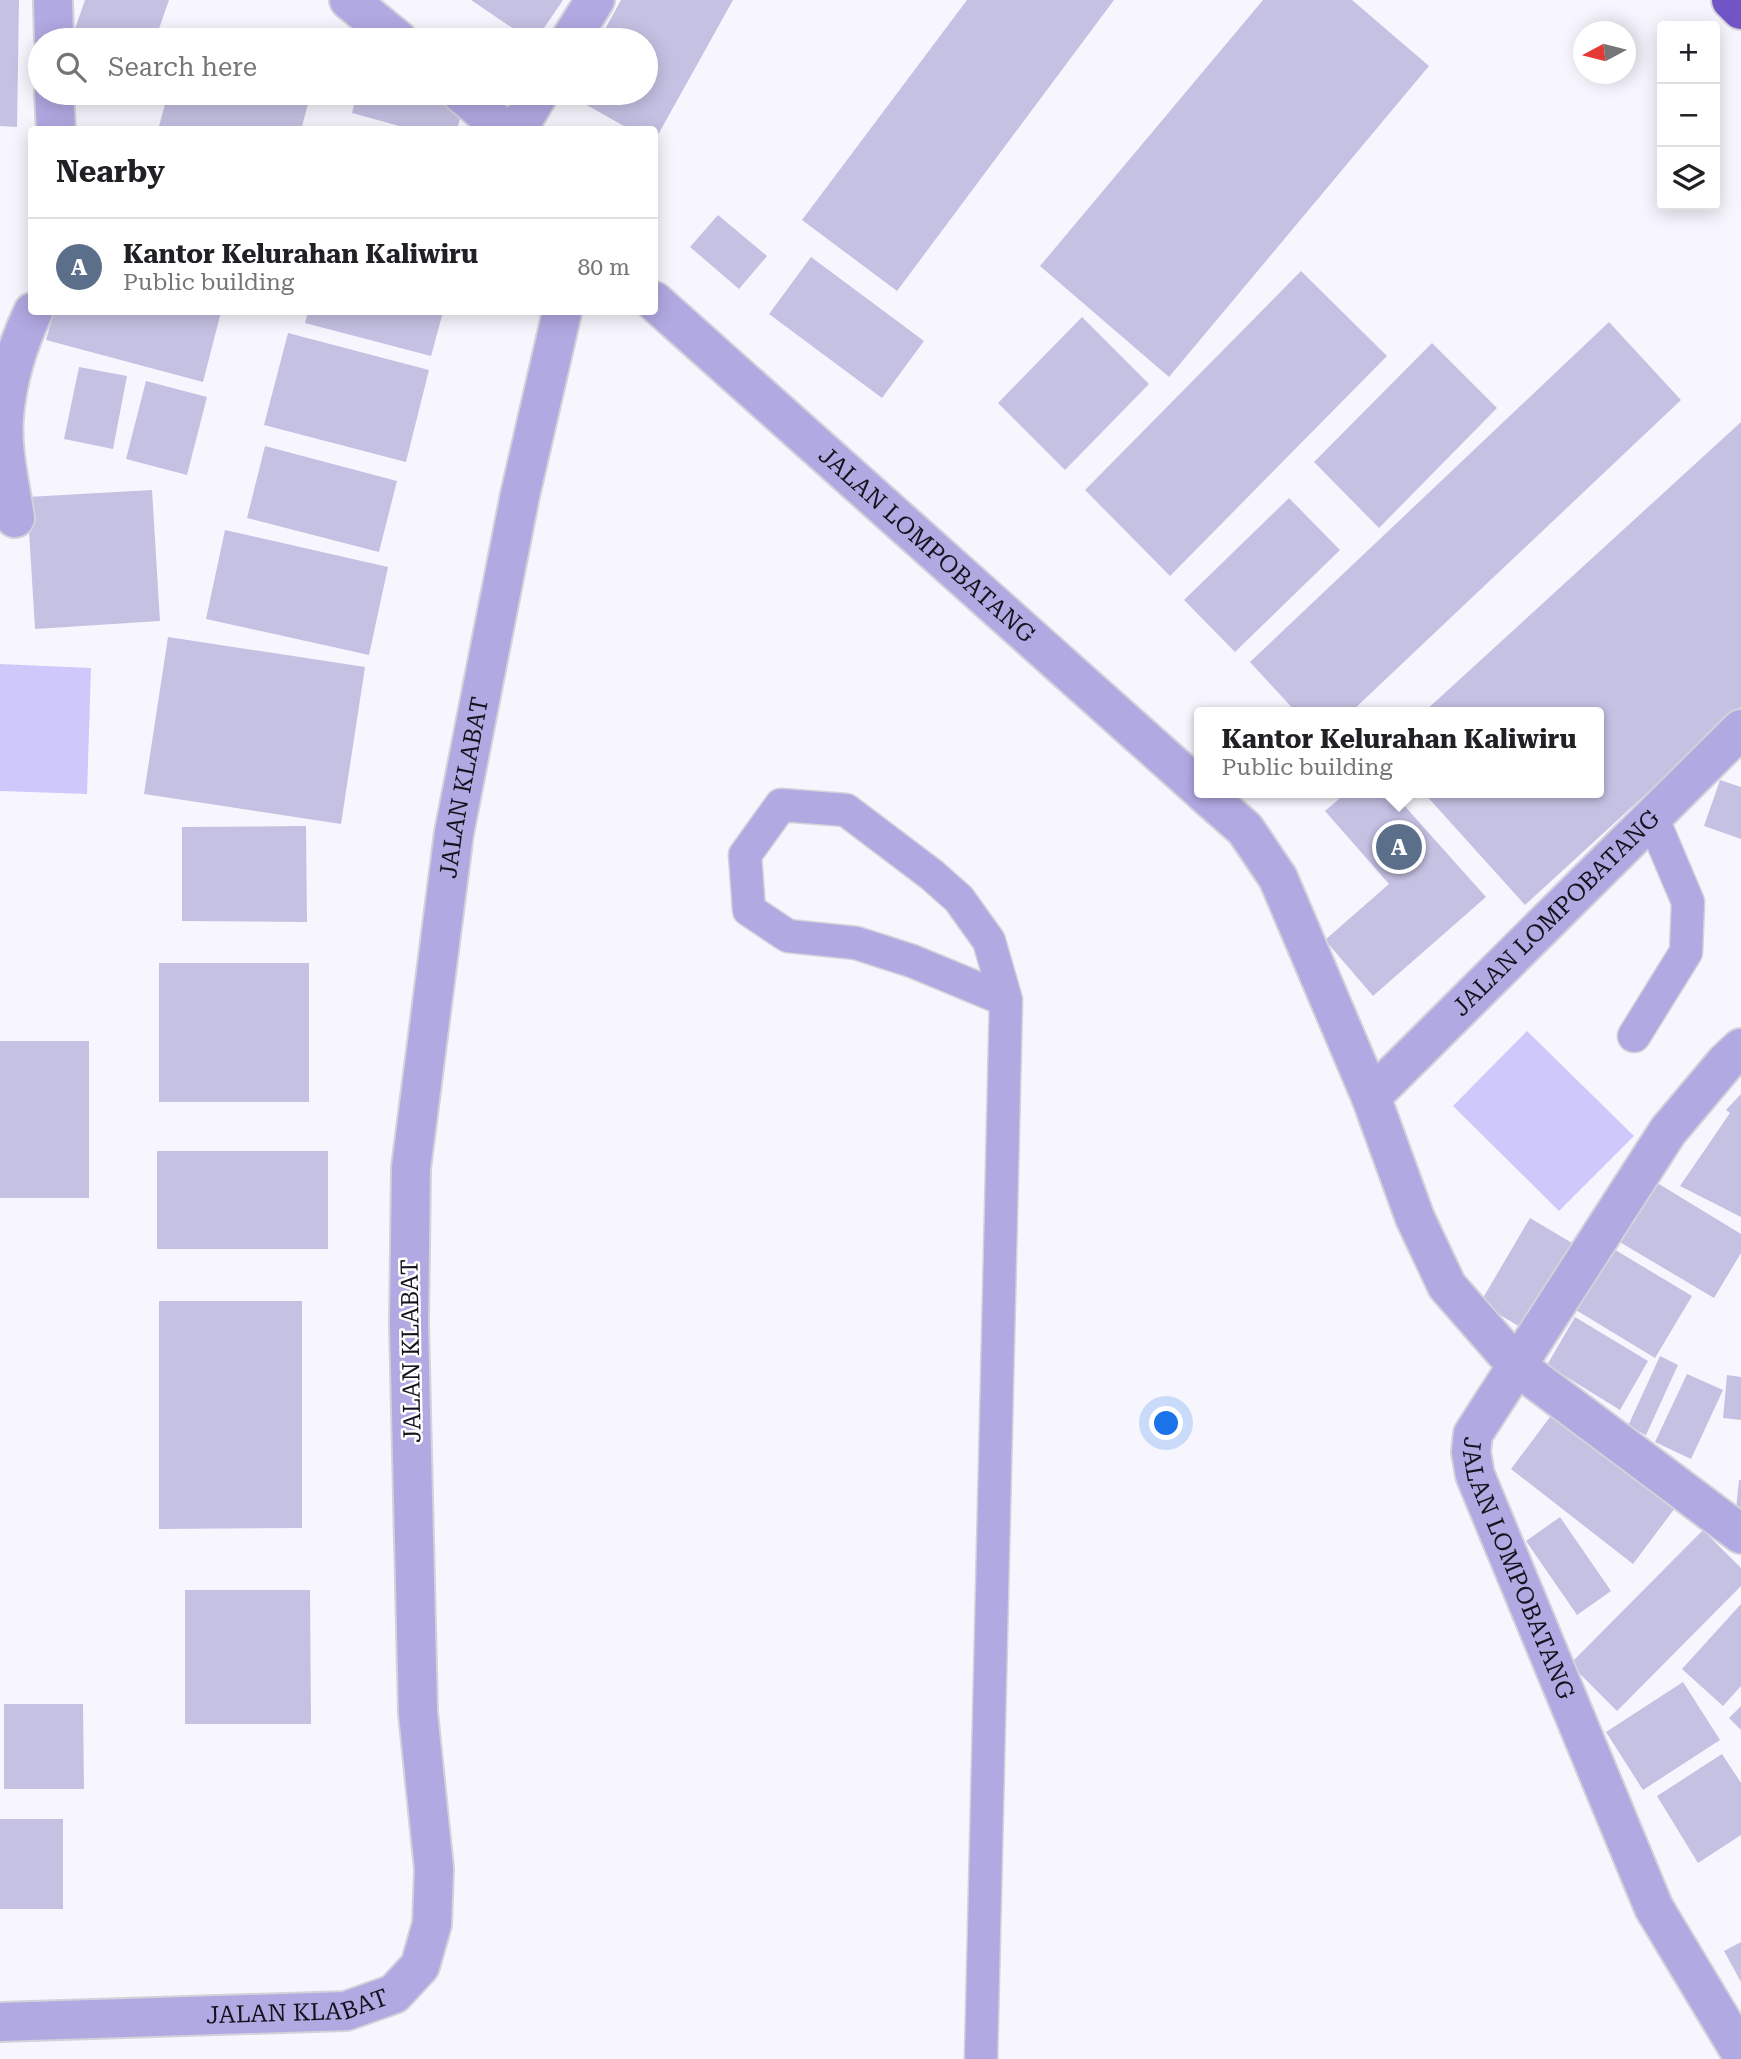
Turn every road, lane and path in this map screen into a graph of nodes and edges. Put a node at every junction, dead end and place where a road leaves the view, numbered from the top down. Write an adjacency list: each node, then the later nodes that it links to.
1 (53, 0): 6 (street)
2 (349, 0): 7 (street)
3 (595, 0): 8 (street)
4 (1731, 0): 5 (highway)
5 (1741, 10)
6 (54, 28)
7 (383, 28)
8 (578, 28)
9 (55, 105): 12 (street)
10 (475, 105): 13 (street)
11 (532, 105): 14 (street)
12 (56, 126)
13 (500, 126)
14 (519, 126)
15 (658, 305): 20 (street, JALAN LOMPOBATANG)
16 (32, 315): 18 (street)
17 (561, 315): 29 (street, JALAN KLABAT)
18 (15, 518)
19 (1741, 729): 22 (street, JALAN LOMPOBATANG)
20 (1194, 785)
21 (1210, 798): 26 (street)
22 (1652, 817): 24 (lane); 26 (street, JALAN LOMPOBATANG)
23 (1006, 1000): 23 (lane); 31 (lane)
24 (1634, 1035)
25 (1741, 1048): 27 (street, JALAN LOMPOBATANG)
26 (1371, 1097): 27 (street)
27 (1518, 1367): 28 (street); 30 (street, JALAN LOMPOBATANG)
28 (1741, 1534)
29 (0, 2022)
30 (1741, 2053)
31 (981, 2059)

